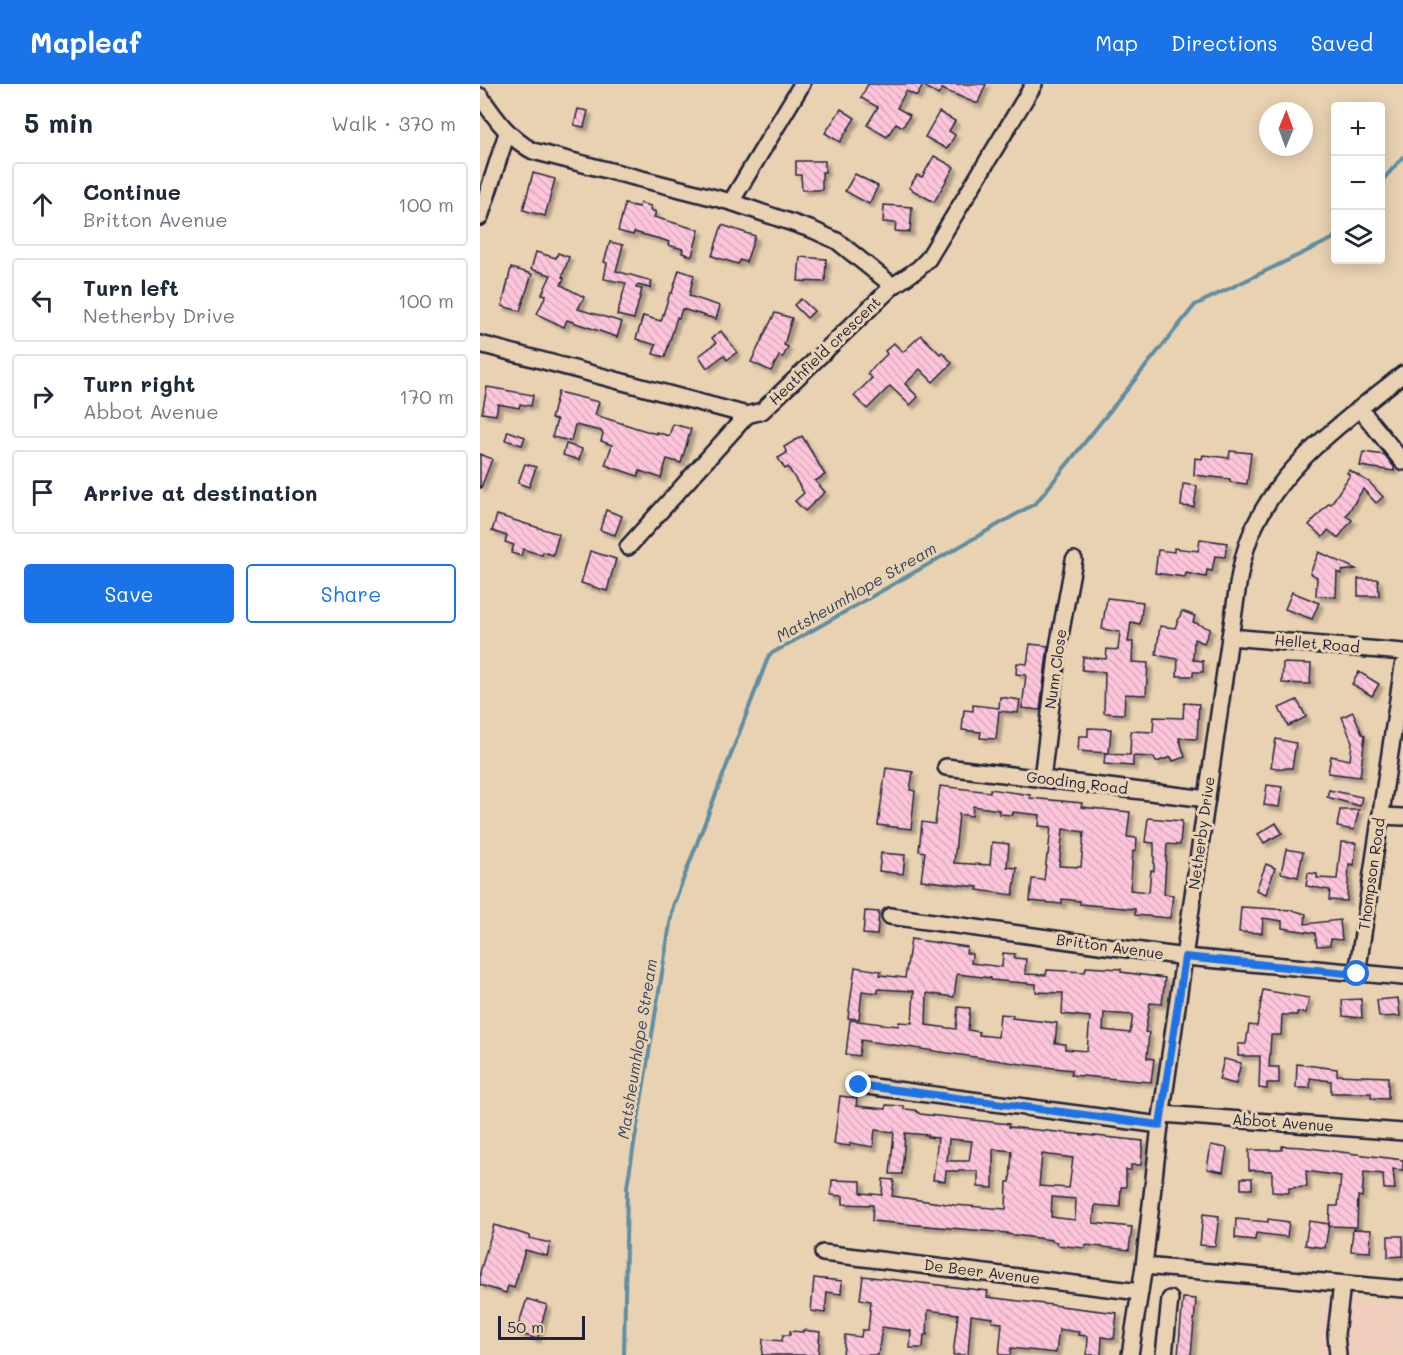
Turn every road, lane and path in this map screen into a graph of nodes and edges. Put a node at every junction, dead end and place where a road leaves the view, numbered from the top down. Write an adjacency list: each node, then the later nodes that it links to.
1 (802, 84): 5 (street)
2 (1034, 84): 7 (street, Heathfield crescent)
3 (481, 100): 4 (street)
4 (507, 133): 5 (street); 6 (street)
5 (731, 202): 7 (street)
6 (480, 217)
7 (893, 286): 11 (street, Heathfield crescent)
8 (480, 344): 11 (street)
9 (1403, 374): 10 (street, Netherby Drive)
10 (1360, 409): 12 (street); 15 (street, Netherby Drive)
11 (747, 415): 13 (street, Heathfield crescent)
12 (1403, 462)
13 (628, 547)
14 (1074, 560): 19 (street, Nunn Close)
15 (1230, 637): 16 (street, Hellet Road); 20 (street, Netherby Drive)
16 (1403, 652)
17 (1403, 666): 21 (street, Thompson Road)
18 (946, 767): 19 (street, Gooding Road)
19 (1042, 779): 20 (street, Gooding Road)
20 (1207, 799): 24 (street, Netherby Drive)
21 (1381, 816): 22 (street); 25 (street, Thompson Road)
22 (1403, 817)
23 (890, 916): 24 (street, Britton Avenue)
24 (1185, 957): 25 (street, Britton Avenue); 28 (street, Netherby Drive)
25 (1357, 974): 26 (street, Britton Avenue)
26 (1403, 977)
27 (859, 1085): 28 (street, Abbot Avenue)
28 (1161, 1119): 29 (street, Abbot Avenue); 31 (street, Netherby Drive)
29 (1403, 1132)
30 (824, 1253): 34 (street, De Beer Avenue)
31 (1144, 1266): 32 (street); 34 (street, Netherby Drive)
32 (1342, 1284): 33 (street); 38 (street)
33 (1403, 1289)
34 (1140, 1292): 36 (street, Netherby Drive)
35 (1170, 1299): 37 (street)
36 (1130, 1355)
37 (1164, 1355)
38 (1338, 1355)

